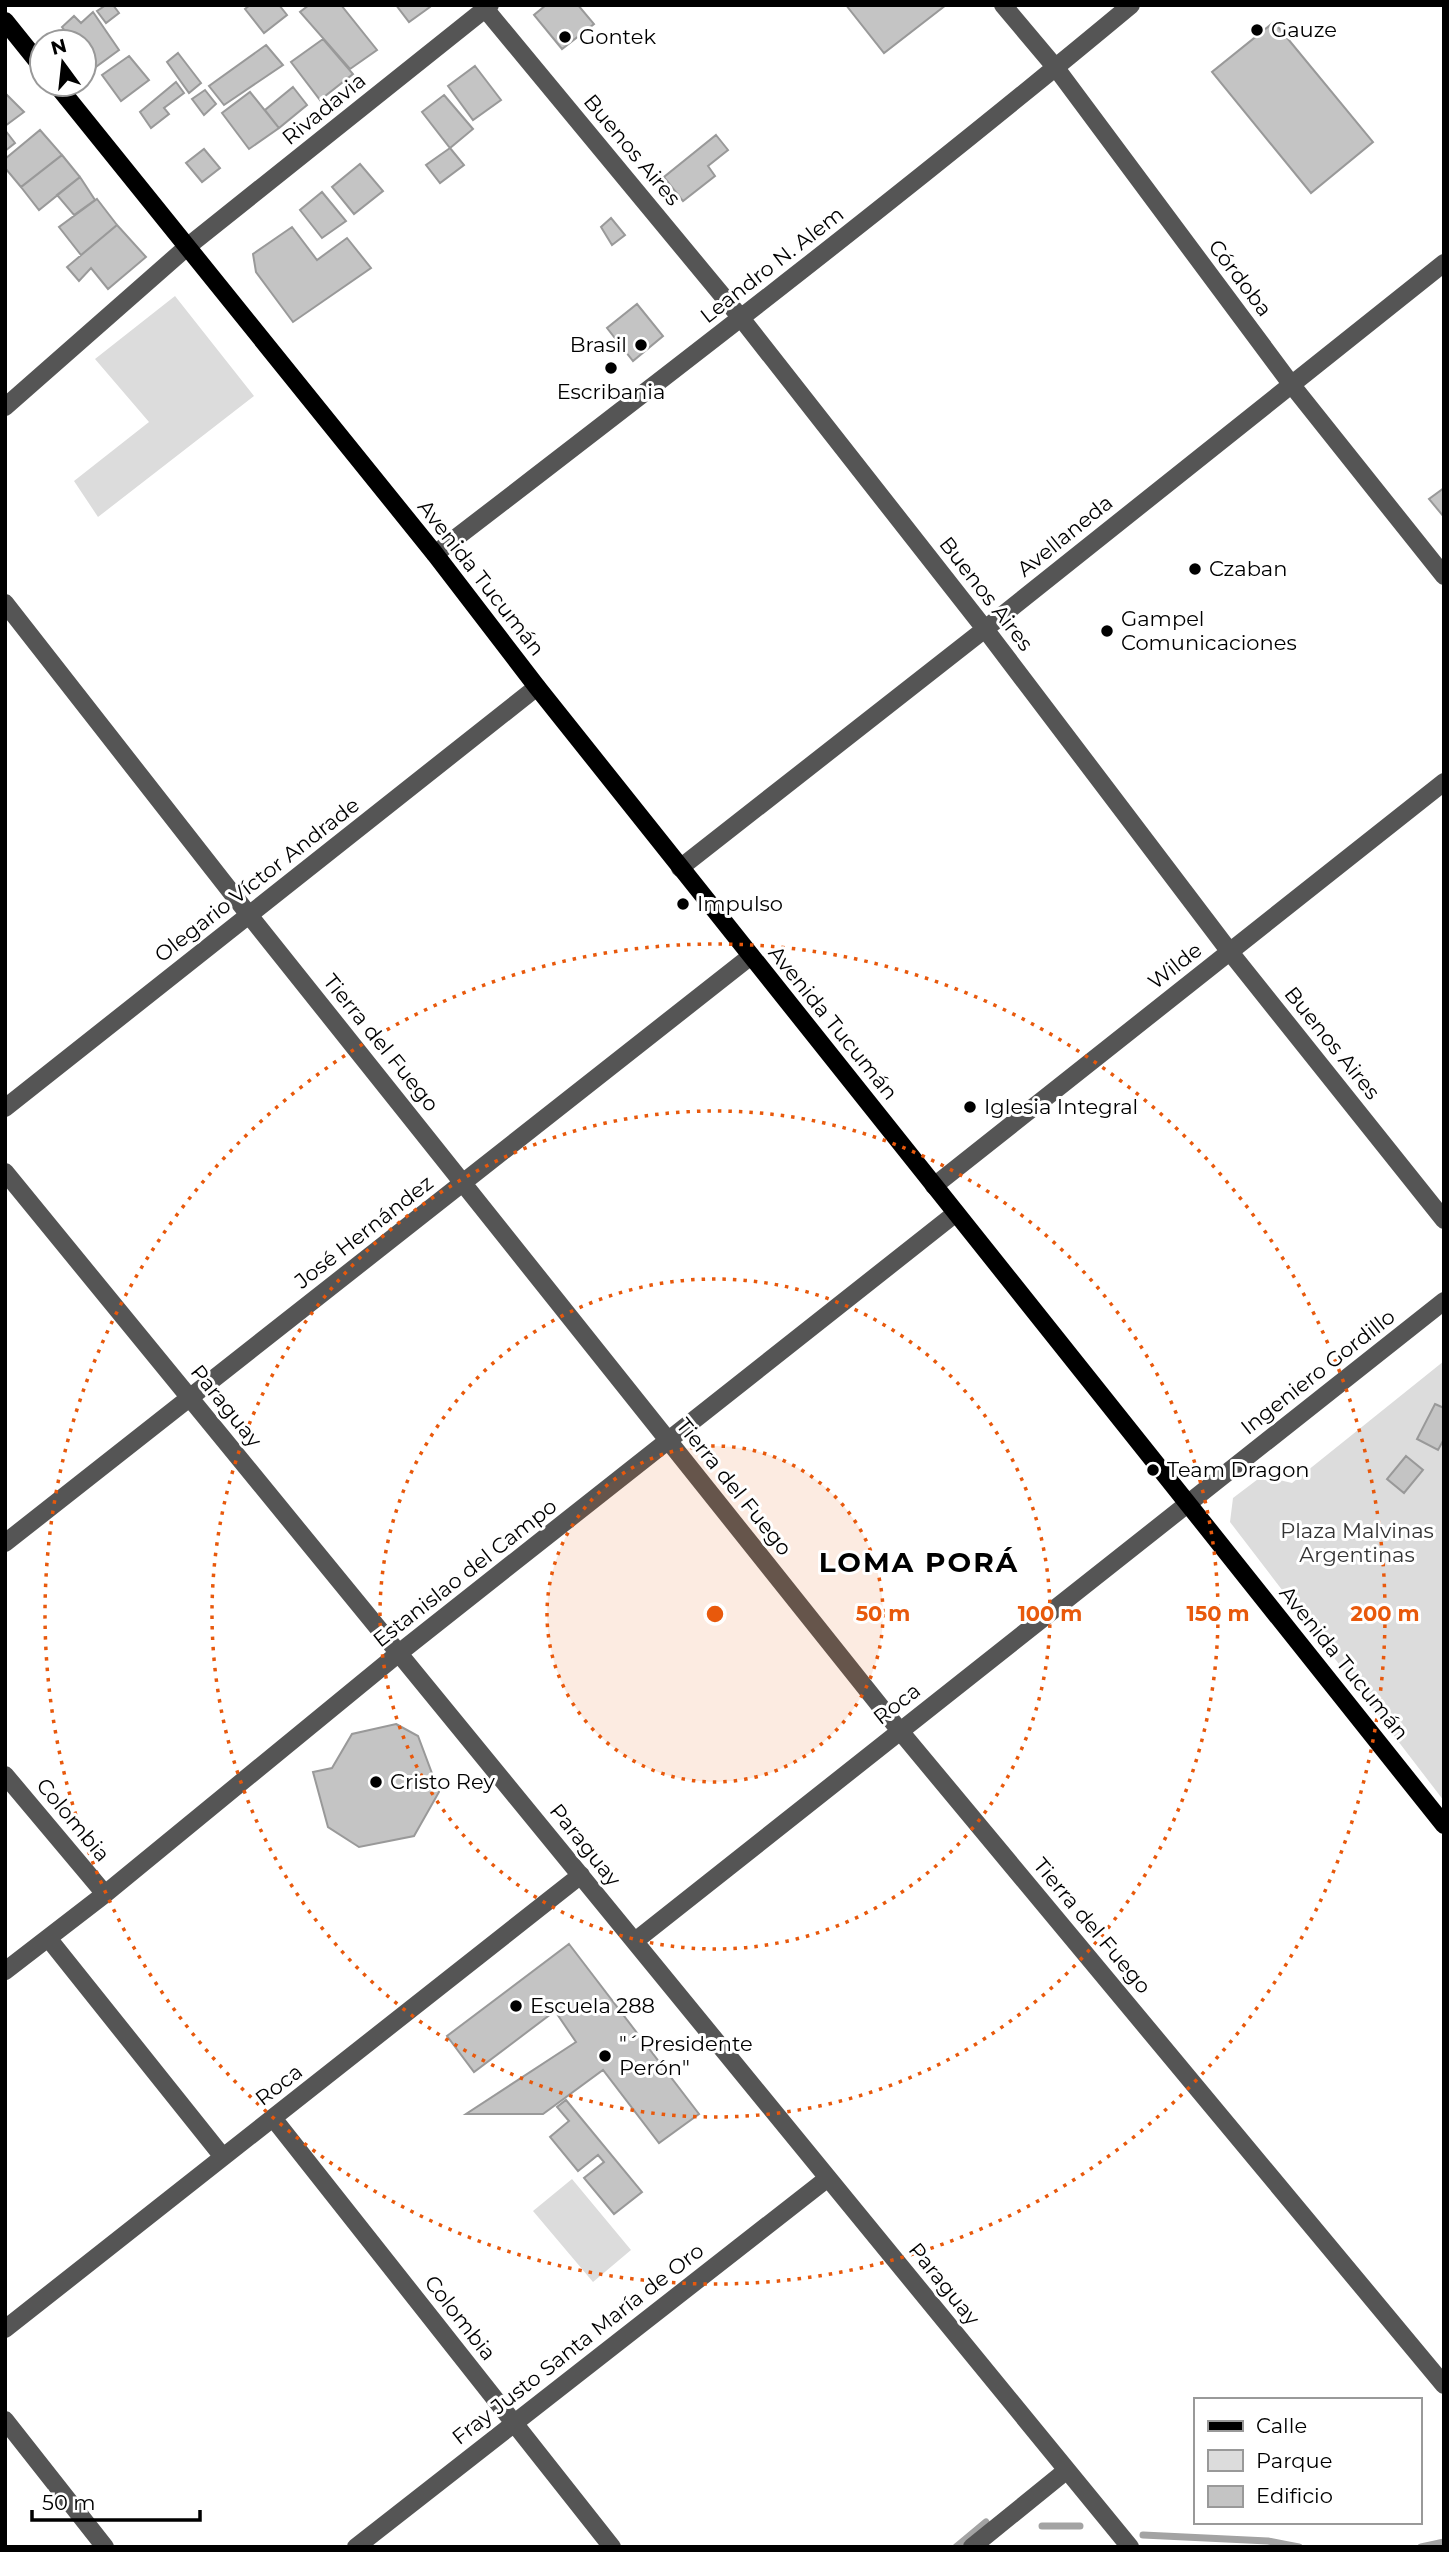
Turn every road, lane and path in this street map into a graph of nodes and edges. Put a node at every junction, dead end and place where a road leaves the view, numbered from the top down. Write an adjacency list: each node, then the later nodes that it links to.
1 (1003, 5): 6 (street, Córdoba)
2 (1131, 5): 6 (street, Leandro N. Alem)
3 (486, 7): 8 (street, Rivadavia); 10 (street, Buenos Aires)
4 (5, 21): 5 (main road)
5 (28, 49)
6 (1056, 68): 10 (street, Leandro N. Alem); 11 (street, Córdoba)
7 (67, 98): 8 (main road, Avenida Tucumán)
8 (187, 247): 12 (street, Rivadavia); 13 (main road, Avenida Tucumán)
9 (1444, 263): 11 (street, Avellaneda)
10 (741, 318): 13 (street, Leandro N. Alem); 16 (street, Buenos Aires)
11 (1291, 384): 14 (street, Córdoba); 16 (street, Avellaneda)
12 (5, 407)
13 (435, 554): 17 (main road, Avenida Tucumán)
14 (1444, 576)
15 (5, 603): 20 (street, Tierra del Fuego)
16 (985, 629): 19 (street, Avellaneda); 21 (street, Buenos Aires)
17 (537, 687): 19 (main road, Avenida Tucumán); 20 (street, Olegario Víctor Andrade)
18 (1444, 782): 21 (street, Wilde)
19 (680, 868): 22 (main road, Avenida Tucumán)
20 (249, 915): 23 (street, Olegario Víctor Andrade); 25 (street, Tierra del Fuego)
21 (1230, 952): 26 (street, Wilde); 28 (street, Buenos Aires)
22 (751, 956): 25 (street, José Hernández); 26 (main road, Avenida Tucumán)
23 (5, 1108)
24 (5, 1172): 30 (street, Paraguay)
25 (463, 1183): 30 (street, José Hernández); 31 (street, Tierra del Fuego)
26 (934, 1186): 27 (main road, Avenida Tucumán)
27 (956, 1213): 31 (street, Estanislao del Campo); 32 (main road, Avenida Tucumán)
28 (1444, 1220)
29 (1444, 1301): 32 (street, Ingeniero Gordillo)
30 (191, 1399): 33 (street, José Hernández); 34 (street, Paraguay)
31 (668, 1440): 34 (street, Estanislao del Campo); 35 (street, Tierra del Fuego)
32 (1188, 1504): 35 (street, Roca); 37 (main road, Avenida Tucumán)
33 (5, 1543)
34 (399, 1653): 38 (street, Paraguay); 39 (street, Estanislao del Campo)
35 (900, 1731): 41 (street, Roca); 47 (street, Tierra del Fuego)
36 (5, 1775): 39 (street, Colombia)
37 (1444, 1825)
38 (580, 1875): 41 (street, Paraguay); 43 (street, Roca)
39 (105, 1894): 40 (street, Estanislao del Campo)
40 (47, 1938): 42 (street, Estanislao del Campo); 44 (street)
41 (635, 1941): 45 (street, Paraguay)
42 (5, 1971)
43 (273, 2118): 44 (street, Roca); 49 (street, Colombia)
44 (223, 2157): 46 (street, Roca)
45 (828, 2178): 49 (street, Fray Justo Santa María de Oro); 50 (street, Paraguay)
46 (5, 2329)
47 (1444, 2385)
48 (5, 2420): 51 (street)
49 (514, 2423): 52 (street, Fray Justo Santa María de Oro); 53 (street, Colombia)
50 (1067, 2470): 54 (street); 55 (street, Paraguay)
51 (105, 2547)
52 (356, 2547)
53 (612, 2547)
54 (972, 2547)
55 (1130, 2547)

